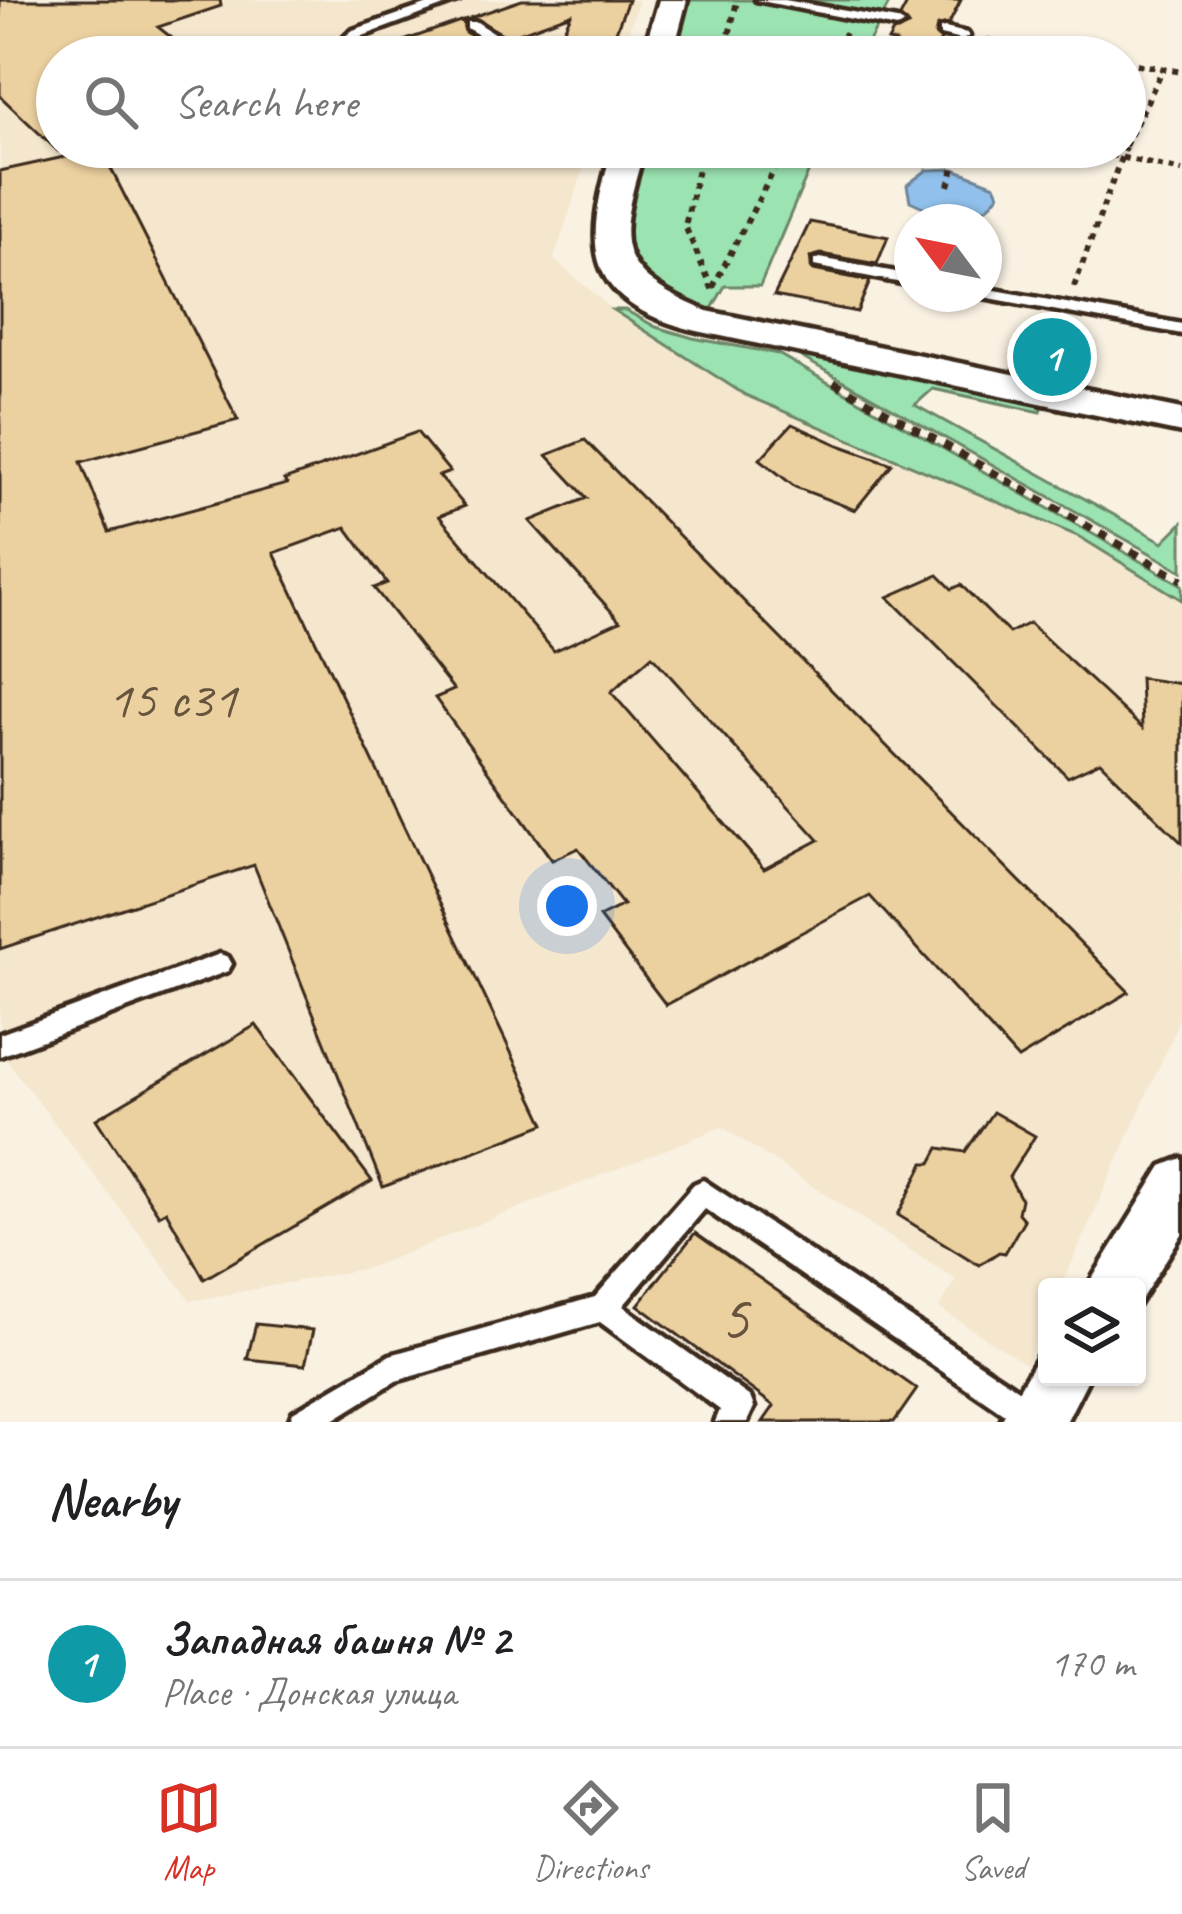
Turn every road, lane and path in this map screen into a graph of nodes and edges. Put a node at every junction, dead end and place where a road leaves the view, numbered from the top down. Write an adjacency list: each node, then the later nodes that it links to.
1 (454, 0): 8 (lane)
2 (673, 0): 10 (street)
3 (737, 0): 11 (path)
4 (763, 0): 5 (lane)
5 (897, 24)
6 (472, 25): 9 (lane)
7 (945, 32): 12 (lane)
8 (354, 36)
9 (488, 36)
10 (660, 36)
11 (729, 36)
12 (962, 36)
13 (1146, 65): 14 (path)
14 (1162, 68): 15 (path); 16 (path)
15 (1182, 71)
16 (1146, 102)
17 (1146, 163): 23 (path)
18 (623, 168): 33 (street)
19 (699, 168): 27 (path)
20 (775, 168): 27 (path)
21 (954, 168): 24 (path)
22 (1116, 168): 30 (path)
23 (1182, 172)
24 (949, 186)
25 (820, 263): 26 (lane)
26 (894, 277)
27 (713, 289): 29 (path)
28 (1002, 296): 30 (lane)
29 (717, 304)
30 (1066, 308): 31 (lane)
31 (1182, 329)
32 (821, 374): 34 (path)
33 (1182, 421)
34 (1182, 580)
35 (220, 964): 36 (lane)
36 (0, 1045)
37 (1182, 1184): 38 (street)
38 (1122, 1278)
39 (603, 1308): 40 (lane); 41 (lane); 42 (lane)
40 (1044, 1401)
41 (303, 1422)
42 (729, 1422)

